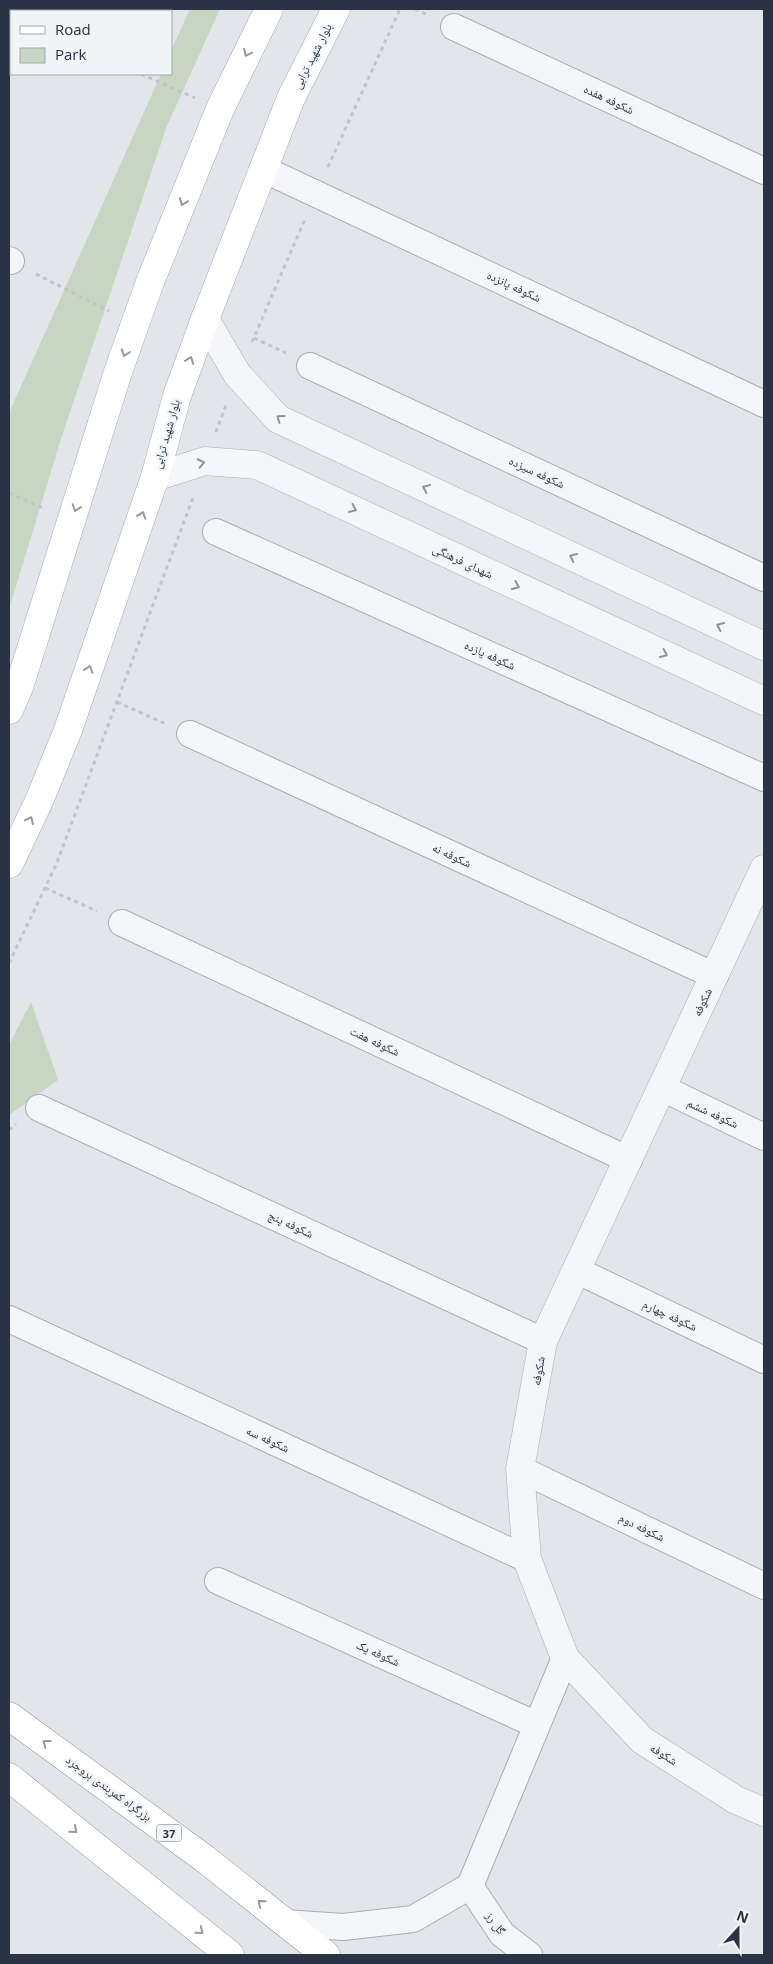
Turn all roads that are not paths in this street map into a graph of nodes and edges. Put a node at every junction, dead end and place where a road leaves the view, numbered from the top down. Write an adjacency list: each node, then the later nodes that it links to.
1 (269, 9): 14 (main road, one-way to 14)
2 (336, 9): 4 (main road, بلوار شهید ترابی)
3 (454, 27): 5 (street, شکوفه هفده)
4 (263, 169): 6 (main road, بلوار شهید ترابی); 8 (street, شکوفه پانزده)
5 (764, 171)
6 (205, 319): 9 (main road, بلوار شهید ترابی, one-way to 6); 12 (street, one-way to 6)
7 (310, 366): 11 (street, شکوفه سیزده)
8 (764, 404)
9 (155, 477): 13 (street, شهدای فرهنگی, one-way to 13); 17 (main road, بلوار شهید ترابی, one-way to 9)
10 (216, 532): 16 (street, شکوفه یازده)
11 (764, 578)
12 (764, 646)
13 (764, 701)
14 (9, 710)
15 (190, 734): 21 (street, شکوفه نه)
16 (764, 778)
17 (9, 864)
18 (764, 869): 19 (street, شکوفه)
19 (758, 901): 21 (street, شکوفه)
20 (122, 923): 25 (street, شکوفه هفت)
21 (714, 976): 22 (street, شکوفه)
22 (662, 1088): 24 (street, شکوفه ششم); 25 (street, شکوفه)
23 (39, 1108): 28 (street, شکوفه پنج)
24 (764, 1137)
25 (629, 1160): 26 (street, شکوفه)
26 (576, 1270): 28 (street, شکوفه); 29 (street, شکوفه چهارم)
27 (9, 1319): 31 (street, شکوفه سه)
28 (543, 1341): 30 (street, شکوفه)
29 (764, 1360)
30 (520, 1469): 31 (street, شکوفه); 33 (street, شکوفه دوم)
31 (527, 1559): 34 (street, شکوفه)
32 (218, 1581): 36 (street, شکوفه یک)
33 (764, 1586)
34 (565, 1658): 36 (street); 40 (street, شکوفه)
35 (9, 1716): 42 (main road, بزرگراه کمربندی بروجرد / 37, one-way to 35)
36 (537, 1725): 41 (street)
37 (9, 1777): 39 (main road)
38 (9, 1806): 39 (main road)
39 (45, 1806): 43 (main road, one-way to 43)
40 (764, 1812)
41 (470, 1886): 42 (street); 45 (street, گل رز)
42 (285, 1923): 44 (main road, بزرگراه کمربندی بروجرد / 37)
43 (230, 1955)
44 (326, 1955)
45 (529, 1955)

